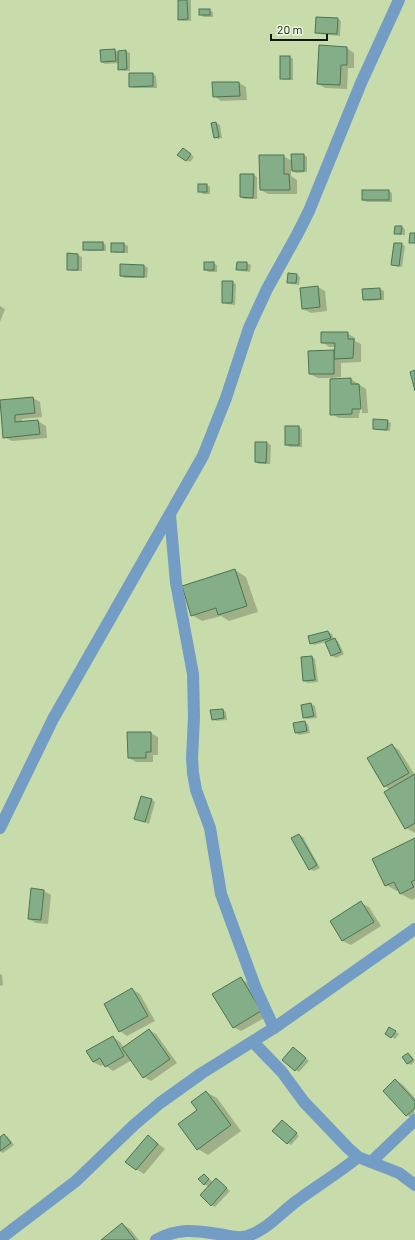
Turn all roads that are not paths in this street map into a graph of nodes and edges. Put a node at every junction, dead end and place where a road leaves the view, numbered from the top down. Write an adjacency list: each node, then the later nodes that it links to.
1 (399, 0): 2 (street)
2 (170, 515): 3 (street); 5 (street)
3 (0, 828)
4 (415, 929): 5 (street)
5 (274, 1028): 6 (street)
6 (253, 1042): 8 (street); 11 (street)
7 (415, 1120): 9 (street)
8 (358, 1157): 9 (street); 12 (street)
9 (370, 1162): 10 (street)
10 (415, 1185)
11 (0, 1239)
12 (156, 1240)

